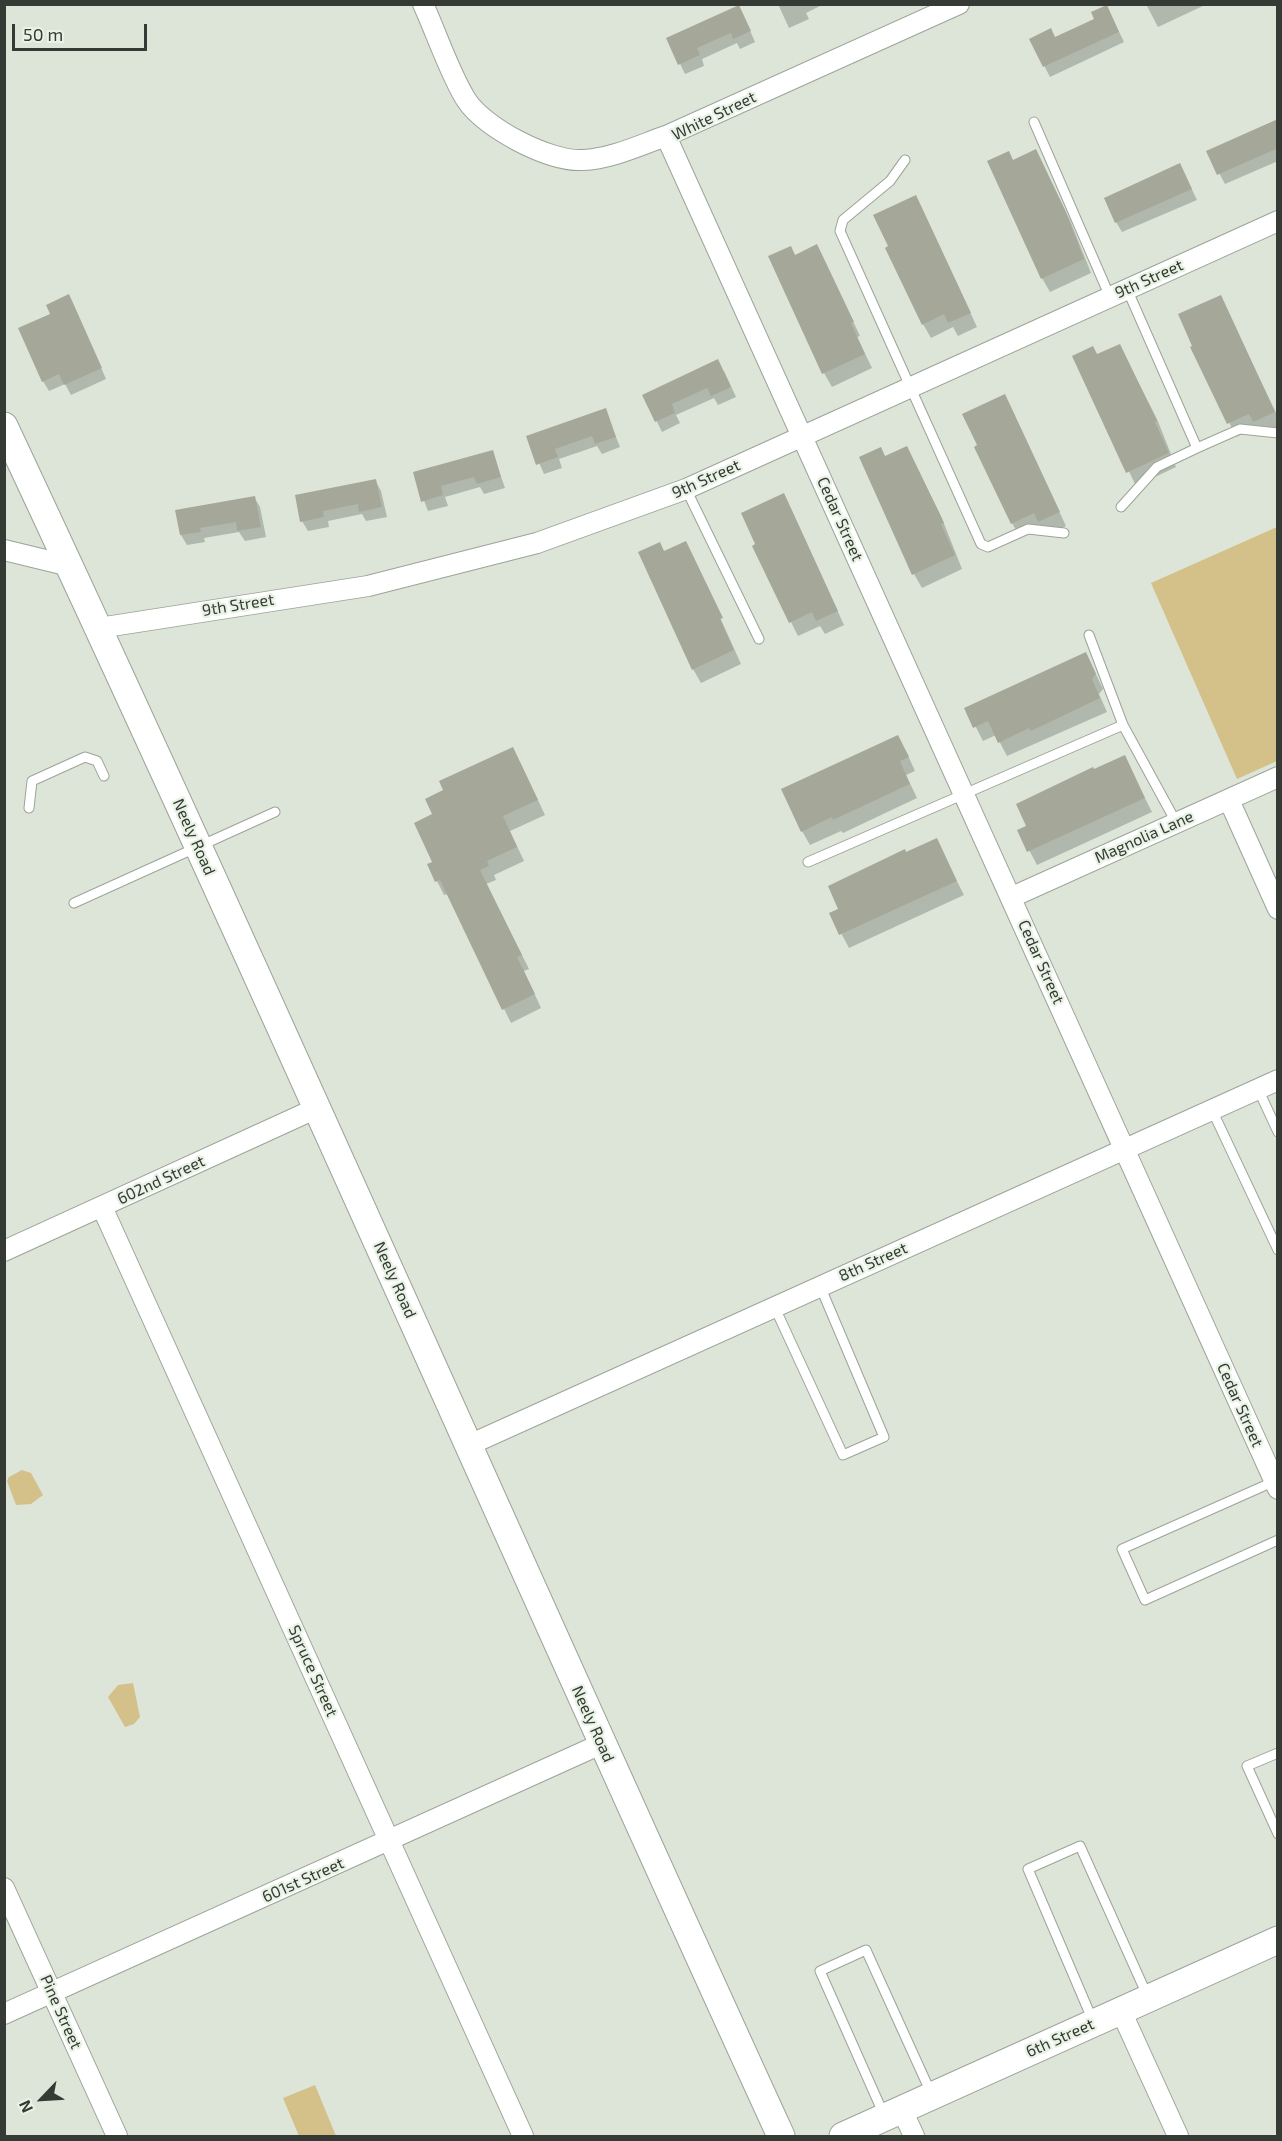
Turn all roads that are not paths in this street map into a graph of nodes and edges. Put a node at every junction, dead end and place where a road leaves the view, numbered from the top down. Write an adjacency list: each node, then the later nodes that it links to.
1 (423, 4): 4 (street)
2 (959, 4): 4 (street, White Street)
3 (1034, 122): 7 (lane)
4 (666, 136): 11 (street, White Street)
5 (905, 160): 8 (lane)
6 (1278, 221): 7 (street, 9th Street)
7 (1119, 293): 8 (street, 9th Street); 12 (lane)
8 (912, 386): 11 (street, 9th Street); 15 (lane)
9 (4, 426): 17 (street, Neely Road)
10 (1278, 433): 12 (lane)
11 (802, 435): 13 (street, 9th Street); 24 (street, Cedar Street)
12 (1197, 448): 14 (lane)
13 (686, 489): 18 (street, 9th Street); 20 (lane)
14 (1121, 507)
15 (1064, 533)
16 (4, 550): 17 (street)
17 (70, 567): 18 (street, Neely Road)
18 (99, 628): 29 (street, Neely Road)
19 (1089, 635): 21 (lane)
20 (759, 639)
21 (1123, 724): 24 (lane); 28 (lane)
22 (104, 776): 26 (lane)
23 (1278, 777): 25 (street, Magnolia Lane)
24 (964, 792): 30 (lane); 31 (street, Cedar Street)
25 (1229, 800): 28 (street, Magnolia Lane); 33 (street)
26 (29, 808)
27 (275, 812): 29 (lane)
28 (1176, 822): 31 (street, Magnolia Lane)
29 (199, 847): 32 (lane); 36 (street, Neely Road)
30 (808, 862)
31 (1012, 897): 39 (street, Cedar Street)
32 (74, 903)
33 (1278, 909)
34 (1278, 1080): 35 (street, 8th Street)
35 (1258, 1089): 37 (street, 8th Street); 38 (lane)
36 (317, 1108): 40 (street, 602nd Street); 45 (street, Neely Road)
37 (1212, 1110): 39 (street, 8th Street); 41 (lane)
38 (1278, 1132)
39 (1125, 1148): 43 (street, 8th Street); 46 (street, Cedar Street)
40 (102, 1207): 42 (street, 602nd Street); 51 (street, Spruce Street)
41 (1278, 1250)
42 (4, 1251)
43 (820, 1286): 44 (street, 8th Street); 44 (lane)
44 (775, 1308): 45 (street, 8th Street)
45 (469, 1445): 48 (street, Neely Road)
46 (1276, 1483): 47 (lane)
47 (1278, 1540)
48 (602, 1744): 51 (street, 601st Street); 63 (street, Neely Road)
49 (1278, 1753): 50 (lane)
50 (1278, 1834)
51 (390, 1841): 54 (street, 601st Street); 62 (street, Spruce Street)
52 (4, 1888): 54 (street, Pine Street)
53 (1278, 1940): 55 (street, 6th Street)
54 (52, 1993): 57 (street, 601st Street); 61 (street, Pine Street)
55 (1148, 1998): 56 (street, 6th Street); 58 (lane)
56 (1121, 2011): 58 (street, 6th Street); 66 (street)
57 (4, 2014)
58 (1094, 2023): 59 (street, 6th Street)
59 (932, 2096): 60 (street, 6th Street); 60 (lane)
60 (894, 2114): 64 (street, 6th Street); 65 (street)
61 (117, 2136)
62 (523, 2136)
63 (781, 2136)
64 (843, 2136)
65 (914, 2136)
66 (1178, 2136)

